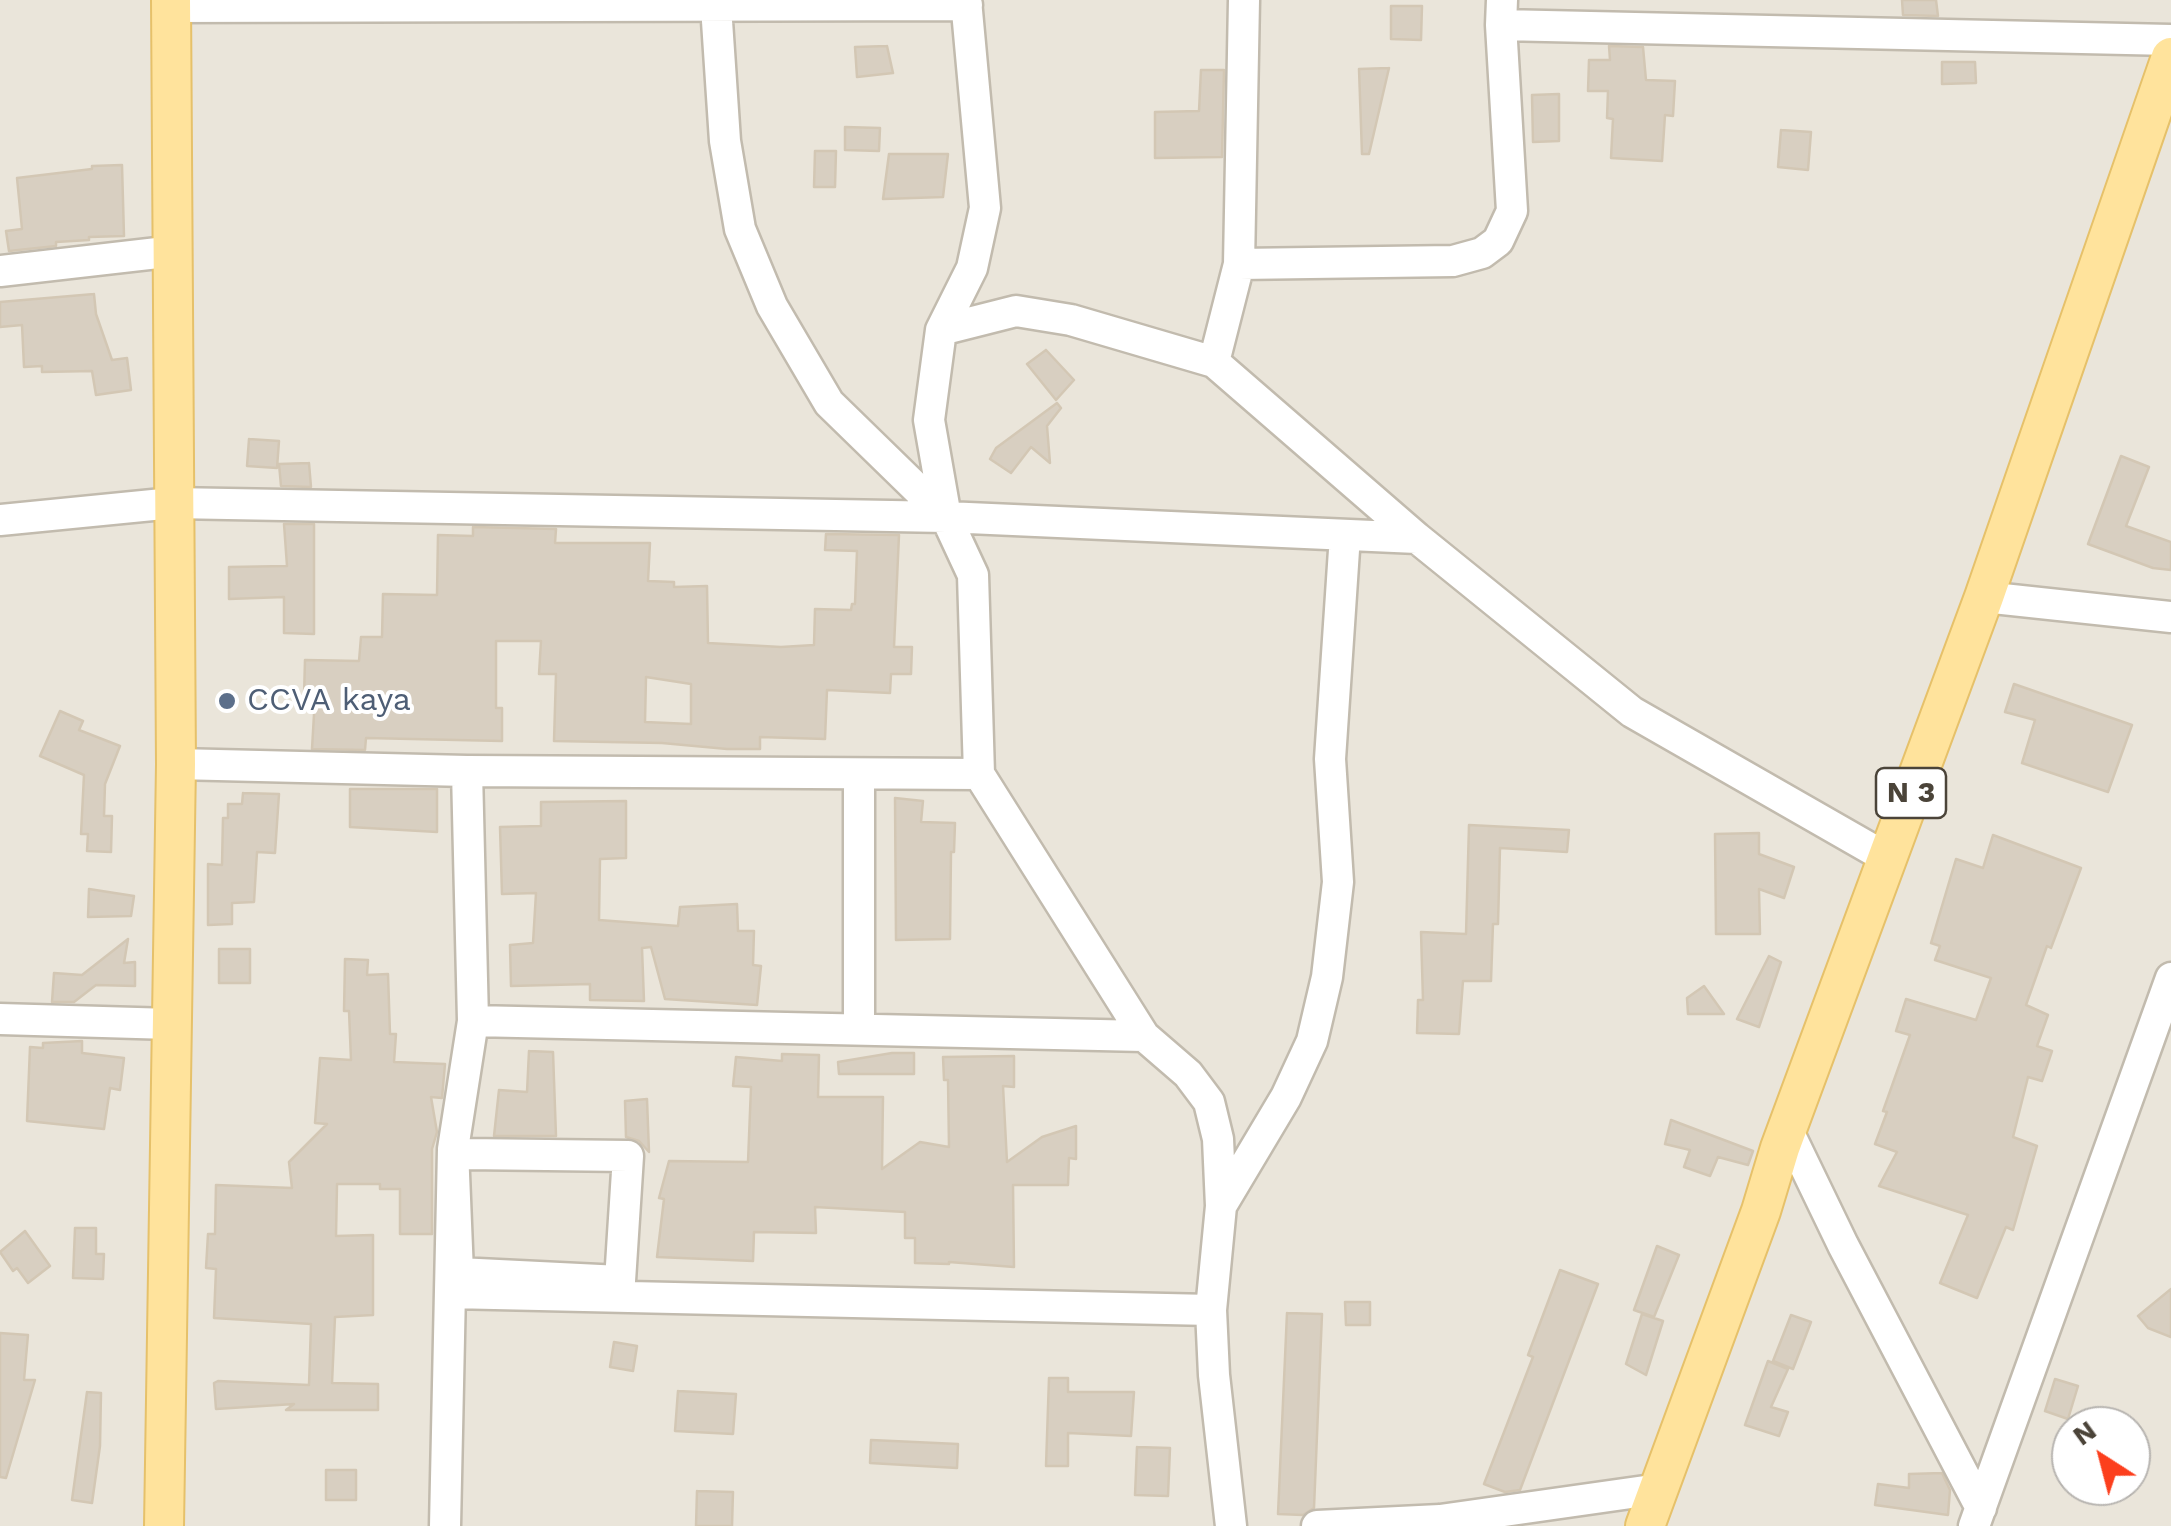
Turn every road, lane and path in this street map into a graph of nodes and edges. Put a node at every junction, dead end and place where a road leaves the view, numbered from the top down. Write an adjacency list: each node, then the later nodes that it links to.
1 (1244, 0): 9 (street)
2 (966, 3): 4 (street); 11 (street)
3 (171, 4): 4 (street); 8 (main road)
4 (716, 6): 14 (street)
5 (1502, 12): 6 (street); 9 (street)
6 (2171, 40)
7 (2171, 57): 18 (main road, N 3)
8 (174, 251): 10 (street); 13 (main road)
9 (1239, 264): 12 (street)
10 (0, 271)
11 (941, 330): 12 (street); 14 (street)
12 (1214, 362): 17 (street)
13 (173, 503): 14 (street); 15 (street); 20 (main road)
14 (946, 516): 16 (street); 23 (street)
15 (0, 520)
16 (1345, 535): 17 (street); 33 (street)
17 (1417, 538): 24 (street)
18 (1984, 597): 19 (street); 24 (main road, N 3)
19 (2171, 617)
20 (176, 764): 21 (street); 28 (main road)
21 (466, 771): 22 (street); 27 (street)
22 (858, 774): 23 (street); 29 (street)
23 (979, 774): 30 (street)
24 (1887, 858): 31 (main road, N 3)
25 (2171, 978): 37 (street)
26 (0, 1019): 28 (street)
27 (473, 1021): 29 (street); 32 (street)
28 (171, 1024): 38 (main road)
29 (859, 1028): 30 (street)
30 (1144, 1036): 33 (street)
31 (1787, 1129): 36 (main road, N 3); 37 (street)
32 (453, 1149): 32 (street); 34 (street)
33 (1222, 1206): 35 (street)
34 (450, 1293): 35 (street); 39 (street)
35 (1211, 1310): 40 (street)
36 (1659, 1489): 41 (street); 42 (main road, N 3)
37 (1977, 1517)
38 (164, 1526)
39 (444, 1526)
40 (1231, 1526)
41 (1317, 1526)
42 (1646, 1526)

